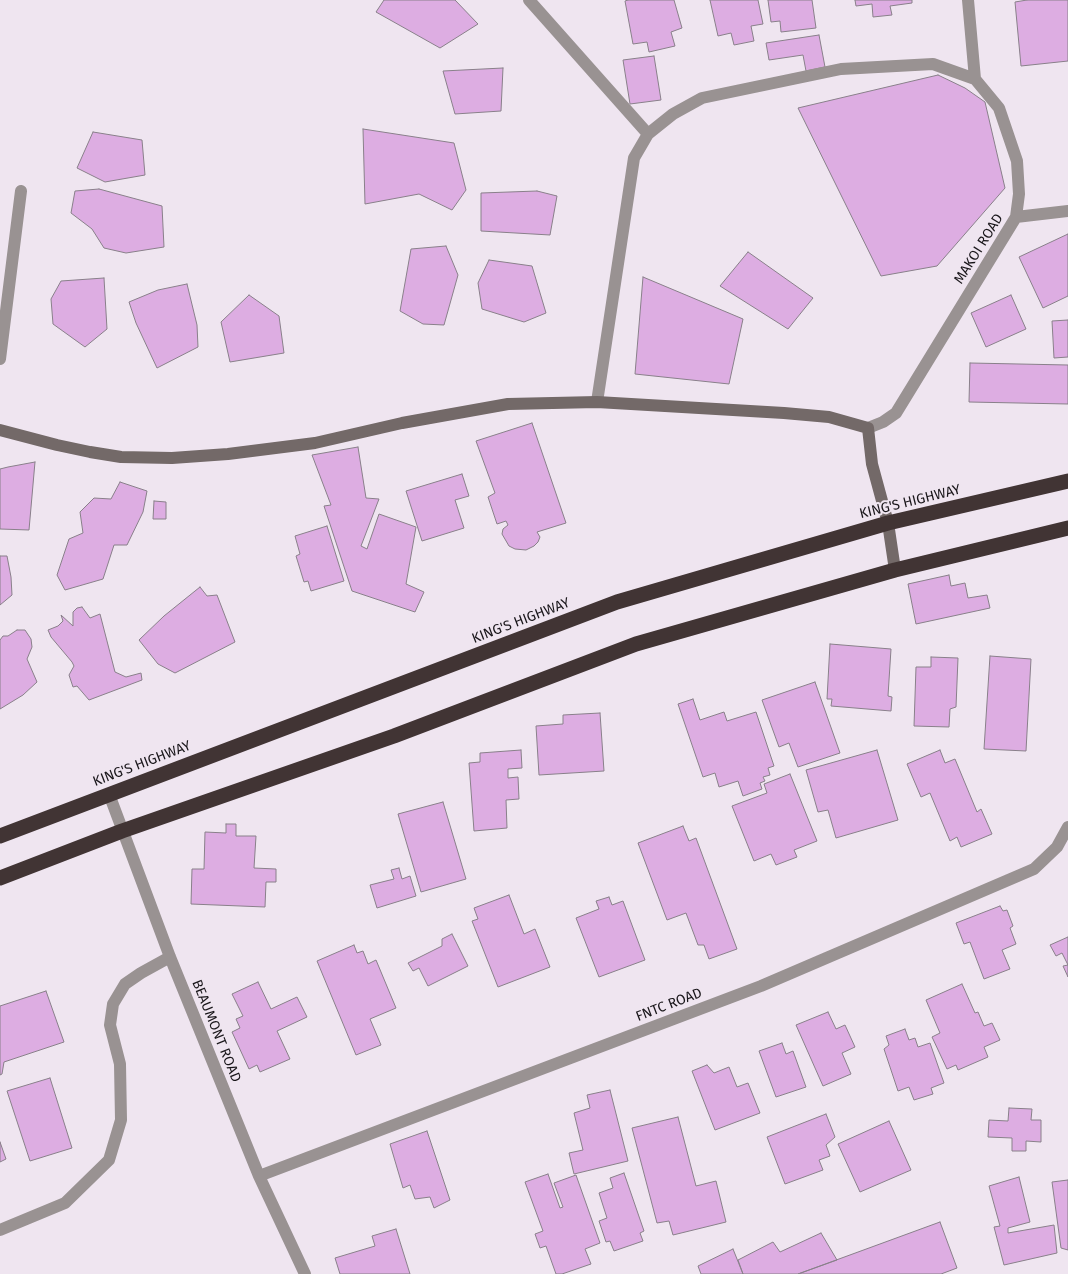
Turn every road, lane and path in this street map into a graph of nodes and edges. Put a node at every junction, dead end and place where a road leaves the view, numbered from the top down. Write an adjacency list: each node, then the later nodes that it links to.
1 (529, 0): 4 (street)
2 (968, 0): 3 (street)
3 (975, 79): 4 (street); 7 (street, MAKOI ROAD)
4 (648, 134): 9 (street)
5 (21, 191): 8 (street)
6 (1068, 211): 7 (street)
7 (1016, 216): 10 (street, MAKOI ROAD)
8 (0, 359)
9 (597, 402): 10 (street); 11 (street)
10 (868, 428): 13 (street)
11 (0, 430)
12 (1068, 481): 13 (highway, KING'S HIGHWAY)
13 (888, 523): 15 (street); 16 (highway, KING'S HIGHWAY)
14 (1068, 528): 15 (highway)
15 (895, 570): 18 (highway)
16 (109, 794): 18 (street, BEAUMONT ROAD); 19 (highway, KING'S HIGHWAY)
17 (1068, 827): 22 (street, FNTC ROAD)
18 (122, 831): 20 (highway); 21 (street, BEAUMONT ROAD)
19 (0, 836)
20 (0, 878)
21 (170, 957): 22 (street, BEAUMONT ROAD); 23 (street)
22 (259, 1176): 24 (street, BEAUMONT ROAD)
23 (0, 1230)
24 (305, 1274)

